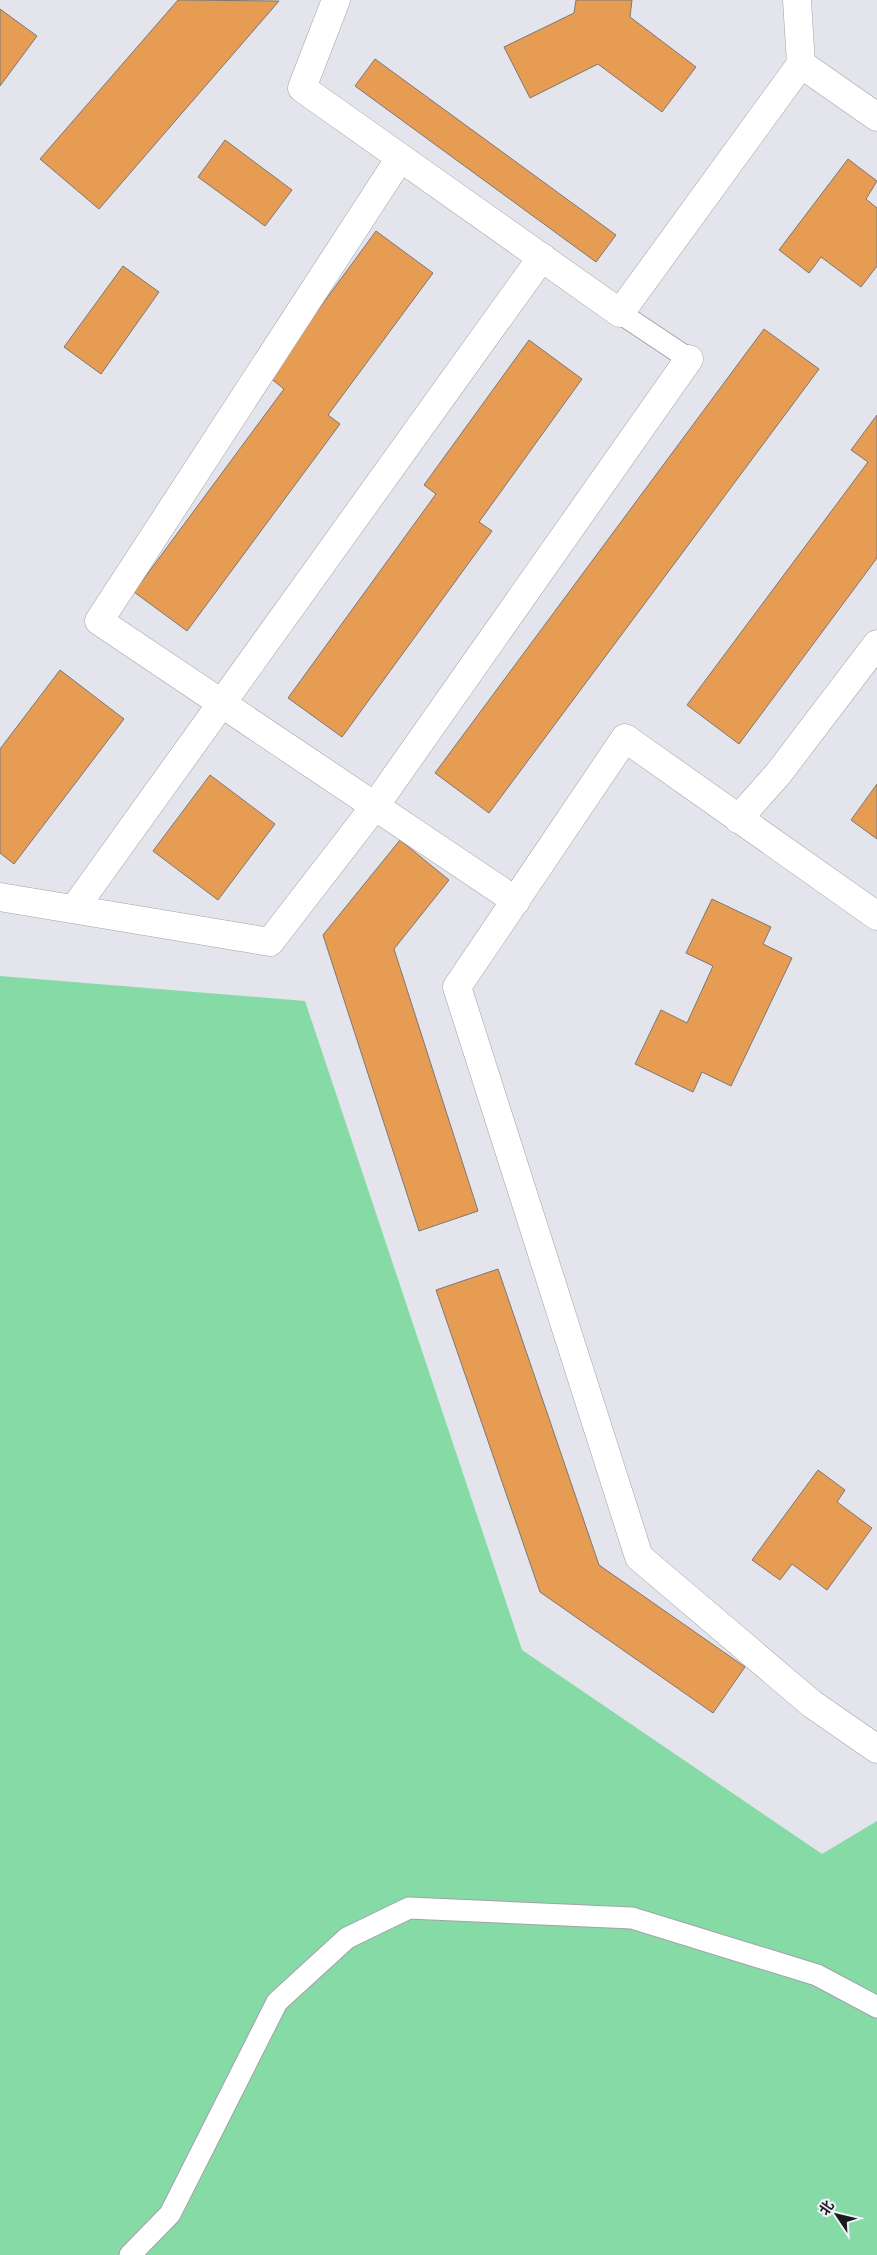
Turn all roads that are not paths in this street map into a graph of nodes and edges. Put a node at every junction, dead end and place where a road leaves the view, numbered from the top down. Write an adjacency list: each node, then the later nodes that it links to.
1 (336, 0): 5 (street)
2 (797, 0): 3 (street)
3 (801, 64): 4 (street); 7 (street)
4 (877, 118)
5 (400, 158): 6 (street); 10 (street)
6 (542, 257): 7 (street); 10 (street)
7 (620, 313): 8 (lane)
8 (689, 358): 11 (street)
9 (877, 644): 12 (street)
10 (221, 702): 11 (street); 15 (street)
11 (375, 806): 14 (street); 15 (street)
12 (738, 819): 14 (street); 16 (street)
13 (0, 897): 15 (street)
14 (516, 901): 17 (street)
15 (74, 909)
16 (877, 916)
17 (877, 1749)
18 (877, 2007): 19 (lane)
19 (130, 2255)

